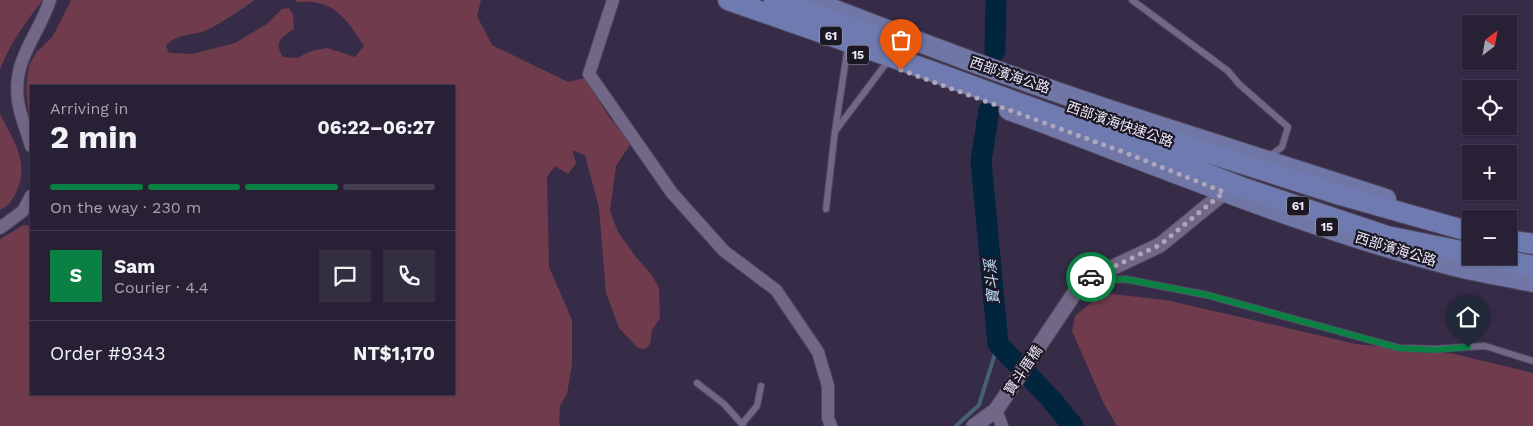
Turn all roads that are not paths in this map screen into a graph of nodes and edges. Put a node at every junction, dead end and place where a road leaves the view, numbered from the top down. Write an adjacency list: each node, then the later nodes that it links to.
1 (50, 0): 13 (street)
2 (613, 0): 35 (street)
3 (728, 0): 10 (highway, 西部濱海快速公路 / 61)
4 (774, 0): 10 (highway, 西部濱海快速公路 / 61)
5 (803, 0): 8 (main road, 15)
6 (808, 0): 14 (main road, 西部濱海公路)
7 (1132, 0): 14 (lane)
8 (847, 52): 9 (main road, 西部濱海公路 / 15); 11 (lane)
9 (885, 65): 11 (lane); 15 (main road, 西部濱海公路 / 15)
10 (936, 66): 12 (highway, 西部濱海快速公路 / 61)
11 (835, 132): 17 (lane)
12 (1131, 136): 20 (highway, 西部濱海快速公路 / 61); 25 (highway, 西部濱海快速公路 / 61)
13 (30, 143)
14 (1263, 160): 18 (main road, 西部濱海公路)
15 (1225, 192): 28 (street); 29 (main road, 西部濱海公路 / 15)
16 (30, 198): 19 (street)
17 (826, 209)
18 (1462, 220)
19 (0, 228)
20 (1462, 229)
21 (1517, 235): 22 (main road)
22 (1533, 240)
23 (1517, 241): 24 (highway)
24 (1533, 244)
25 (1462, 251)
26 (1517, 263): 27 (highway)
27 (1533, 266)
28 (1082, 282): 30 (lane); 33 (street, 寶斗厝橋)
29 (1533, 282)
30 (1533, 361)
31 (697, 383): 34 (lane)
32 (761, 386): 34 (lane)
33 (997, 409): 36 (street); 37 (street)
34 (742, 425)
35 (831, 426)
36 (974, 426)
37 (1002, 426)

